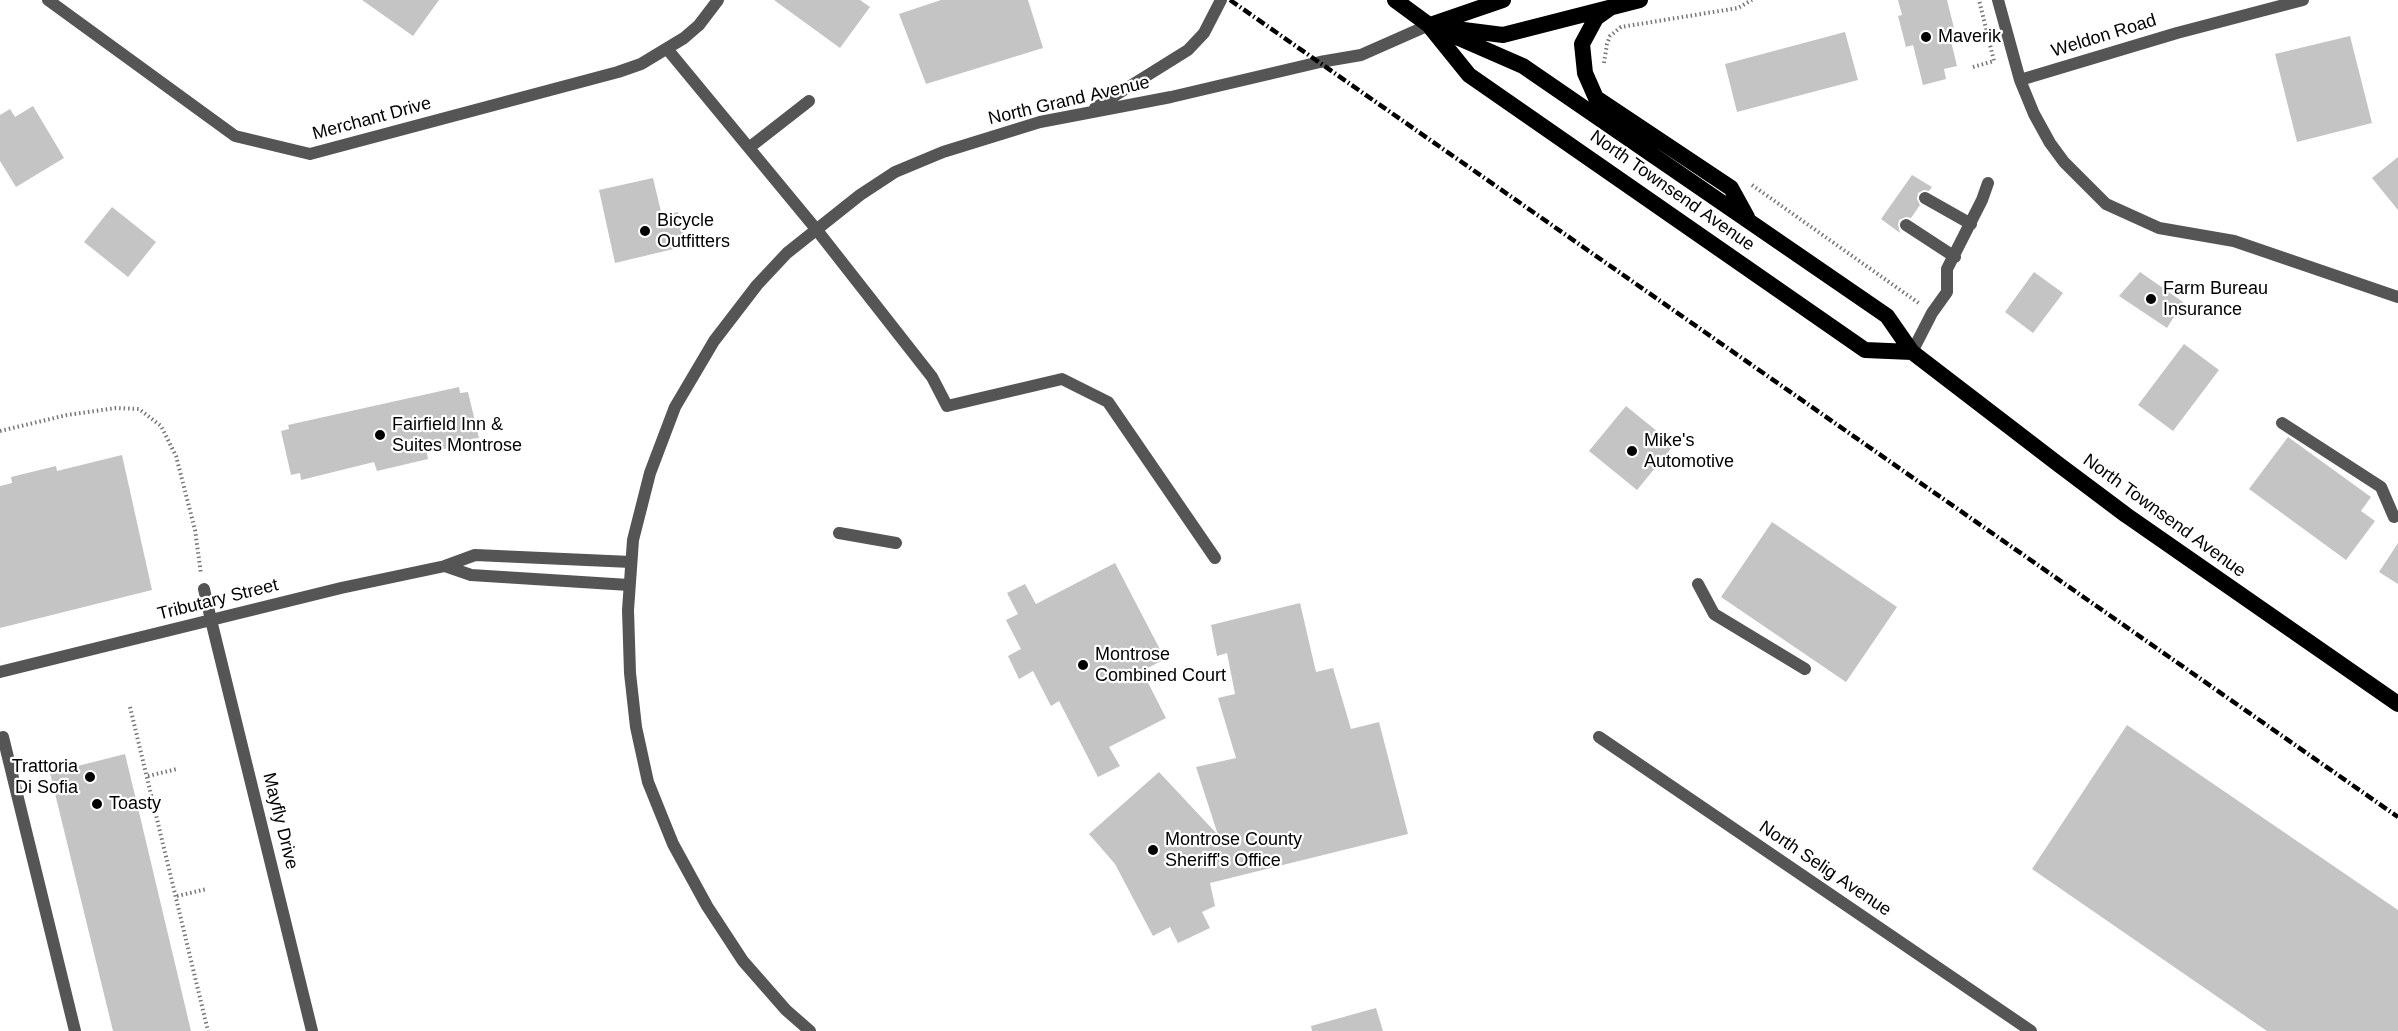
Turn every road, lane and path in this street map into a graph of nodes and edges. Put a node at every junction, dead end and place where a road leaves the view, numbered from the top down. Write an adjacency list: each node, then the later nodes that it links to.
1 (48, 0): 13 (street, Merchant Drive)
2 (718, 0): 13 (street, Merchant Drive)
3 (1221, 0): 18 (street)
4 (1395, 0): 12 (highway, North Townsend Avenue)
5 (1503, 0): 12 (highway)
6 (1640, 0): 11 (highway)
7 (1752, 0): 15 (path)
8 (1979, 0): 14 (path)
9 (1998, 0): 16 (street)
10 (2303, 0): 16 (street, Weldon Road)
11 (1610, 8): 12 (highway); 23 (highway)
12 (1429, 25): 18 (street, North Grand Avenue); 23 (highway, North Townsend Avenue); 30 (highway, North Townsend Avenue)
13 (668, 50): 19 (street)
14 (1973, 67)
15 (1605, 70)
16 (2020, 80): 28 (street)
17 (809, 101): 19 (street)
18 (1089, 112): 26 (street, North Grand Avenue)
19 (750, 147): 26 (street)
20 (1743, 180): 29 (path)
21 (1988, 183): 24 (street)
22 (1924, 198): 24 (street)
23 (1748, 220): 30 (highway, North Townsend Avenue)
24 (1971, 224): 27 (street)
25 (1906, 225): 27 (street)
26 (816, 229): 36 (street); 37 (street, North Grand Avenue)
27 (1955, 257): 29 (street)
28 (2398, 297)
29 (1932, 313): 30 (street)
30 (1912, 352): 45 (highway, North Townsend Avenue)
31 (2282, 423): 33 (street)
32 (0, 431): 41 (path)
33 (2394, 517)
34 (839, 533): 35 (street)
35 (896, 543)
36 (1215, 558)
37 (631, 562): 38 (street, Tributary Street); 40 (street, North Grand Avenue)
38 (445, 566): 40 (street, Tributary Street); 42 (street, Tributary Street)
39 (1698, 584): 43 (street)
40 (629, 585): 56 (street, North Grand Avenue)
41 (204, 589): 42 (street, Mayfly Drive)
42 (211, 620): 44 (street, Tributary Street); 55 (street, Mayfly Drive)
43 (1805, 669)
44 (0, 672)
45 (2398, 704)
46 (130, 707): 50 (path)
47 (3, 737): 53 (street)
48 (1599, 737): 57 (street, North Selig Avenue)
49 (177, 769): 50 (path)
50 (147, 776): 52 (path)
51 (207, 889): 52 (path)
52 (177, 896): 54 (path)
53 (75, 1031)
54 (208, 1031)
55 (312, 1031)
56 (810, 1031)
57 (2031, 1031)

